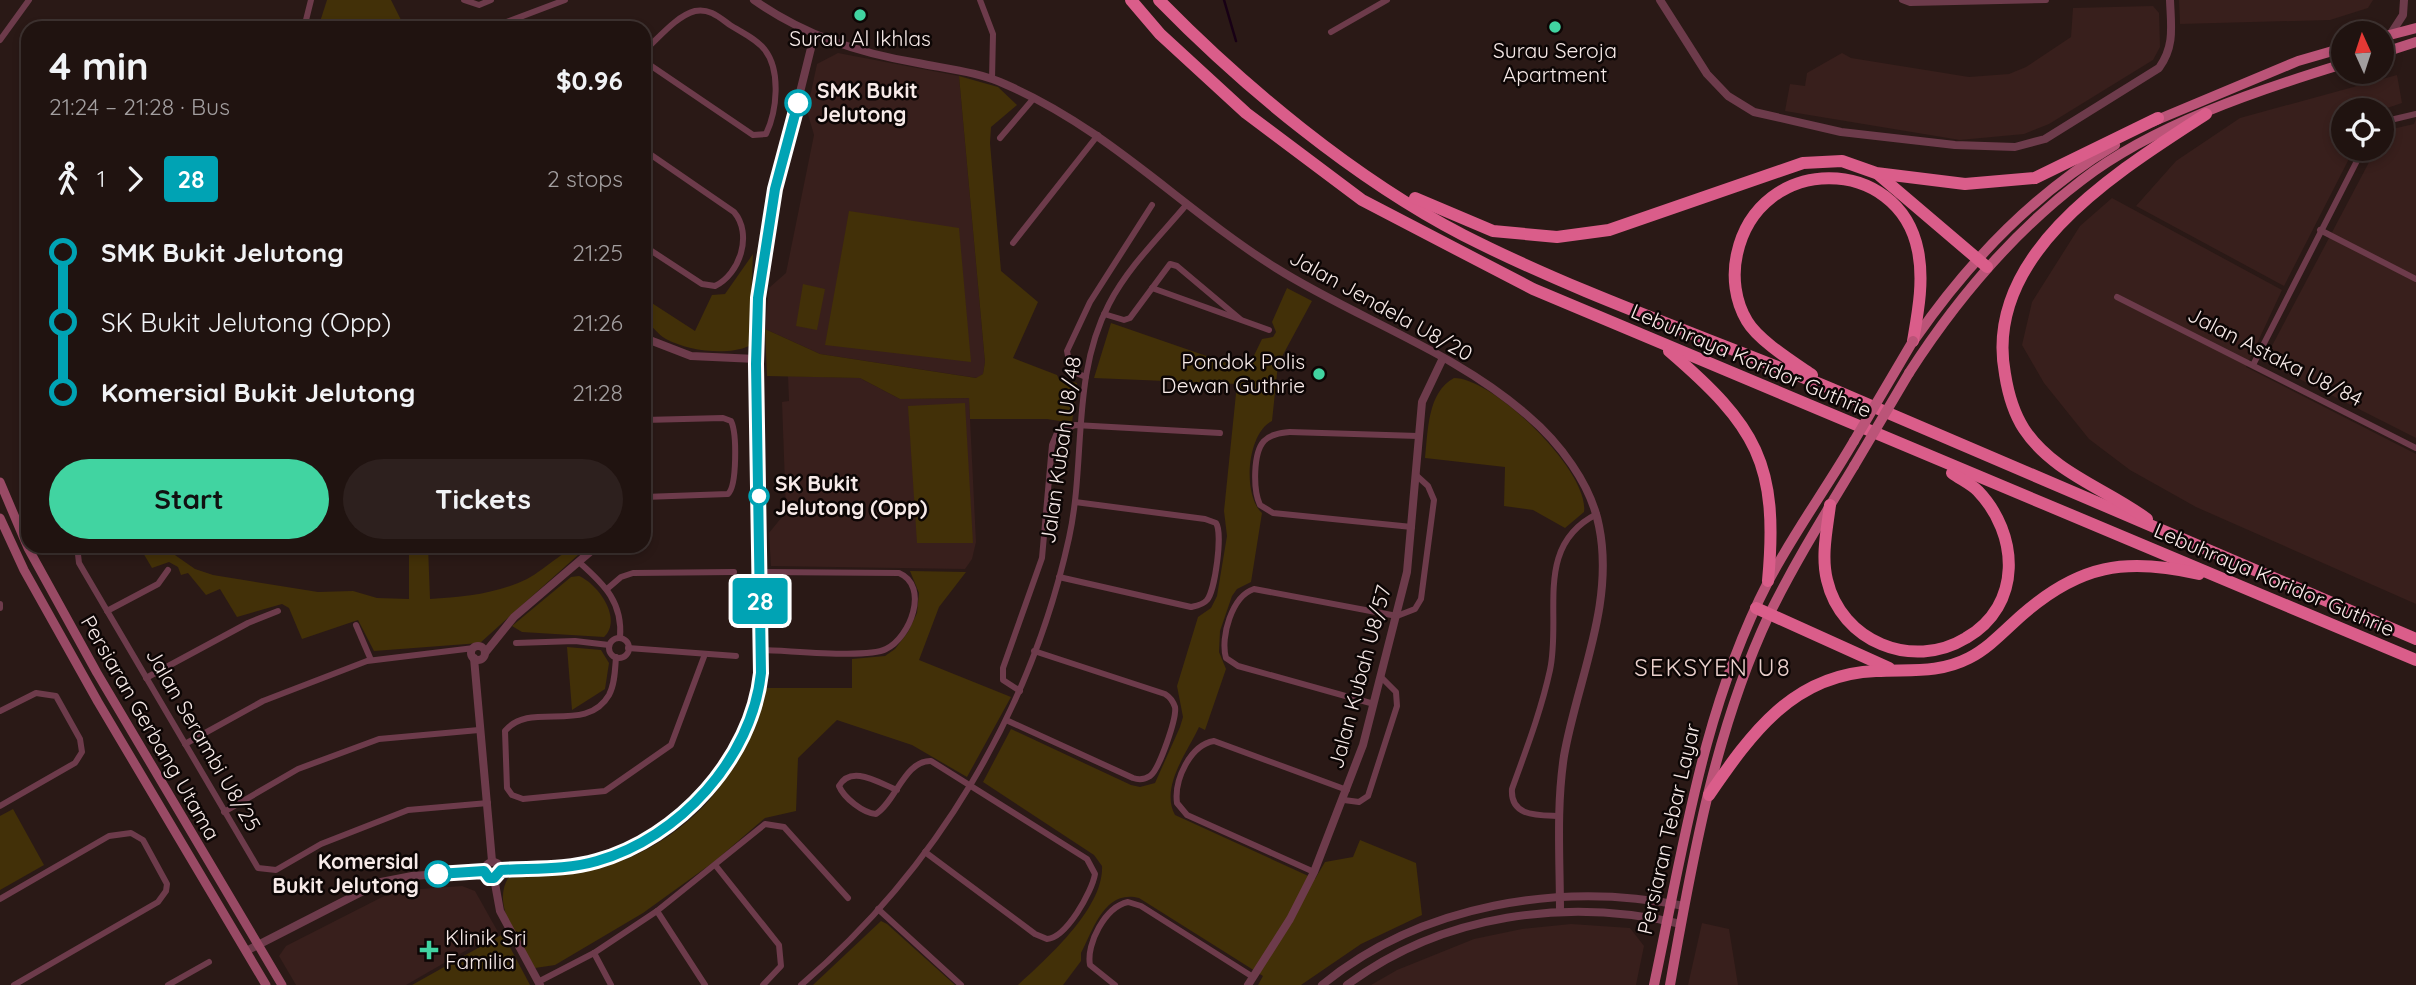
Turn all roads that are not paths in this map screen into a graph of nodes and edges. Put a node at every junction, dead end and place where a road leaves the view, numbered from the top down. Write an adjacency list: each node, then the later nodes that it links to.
1 (17, 0): 17 (street)
2 (29, 0): 17 (street)
3 (311, 0): 18 (street)
4 (464, 0): 5 (street)
5 (491, 0)
6 (565, 0): 19 (street)
7 (754, 0): 24 (street, Jalan Jendela U8/20)
8 (980, 0): 32 (street)
9 (1131, 0): 58 (highway, Lebuhraya Koridor Guthrie)
10 (1159, 0): 43 (highway, Lebuhraya Koridor Guthrie)
11 (1388, 0): 22 (street)
12 (1660, 0): 15 (street)
13 (1902, 0): 14 (street)
14 (2046, 0)
15 (2170, 0)
16 (2404, 0): 20 (street)
17 (24, 7): 25 (street)
18 (306, 21)
19 (510, 21)
20 (2394, 26)
21 (2416, 28): 23 (main road)
22 (1331, 32)
23 (2394, 34)
24 (814, 36): 32 (street, Jalan Jendela U8/20); 60 (street)
25 (0, 40)
26 (2416, 42): 28 (main road)
27 (651, 45): 30 (street)
28 (2394, 48)
29 (2331, 51): 36 (main road, Persiaran Tebar Layar)
30 (651, 66)
31 (2331, 68): 34 (main road, Persiaran Tebar Layar)
32 (992, 79): 33 (street, Jalan Jendela U8/20)
33 (1034, 98): 38 (street, Jalan Jendela U8/20); 39 (street)
34 (2206, 114): 50 (main road, Persiaran Tebar Layar); 80 (highway)
35 (2416, 114): 37 (street)
36 (2158, 118): 42 (highway); 49 (main road, Persiaran Tebar Layar)
37 (2394, 119)
38 (1098, 135): 44 (street, Jalan Jendela U8/20); 47 (street)
39 (1000, 138)
40 (651, 155): 48 (street)
41 (2357, 161): 46 (street)
42 (1876, 173): 43 (highway); 49 (highway)
43 (1379, 184): 64 (highway, Lebuhraya Koridor Guthrie)
44 (1187, 204): 54 (street, Jalan Kubah U8/48); 61 (street, Jalan Jendela U8/20)
45 (1152, 205): 63 (street)
46 (2320, 230): 51 (street); 62 (street)
47 (1013, 243)
48 (651, 251)
49 (1975, 258): 50 (highway); 57 (main road, Persiaran Tebar Layar)
50 (1987, 267): 76 (main road, Persiaran Tebar Layar, bridge)
51 (2416, 279)
52 (1152, 288): 54 (street); 55 (street); 55 (street)
53 (2117, 297): 62 (street, Jalan Astaka U8/84)
54 (1104, 314): 63 (street, Jalan Kubah U8/48)
55 (1240, 319): 56 (street)
56 (1269, 330)
57 (1913, 341): 64 (highway); 90 (main road, Persiaran Tebar Layar, bridge)
58 (1658, 342): 70 (highway, Lebuhraya Koridor Guthrie); 90 (highway)
59 (651, 343): 60 (street)
60 (756, 359): 88 (street)
61 (1442, 360): 68 (street, Jalan Kubah U8/57); 77 (street, Jalan Jendela U8/20)
62 (2253, 365): 69 (street, Jalan Astaka U8/84)
63 (1086, 377): 66 (street, Jalan Kubah U8/48)
64 (1835, 390): 80 (highway, Lebuhraya Koridor Guthrie)
65 (651, 419): 73 (street)
66 (1080, 425): 67 (street); 75 (street, Jalan Kubah U8/48); 115 (street)
67 (1220, 433)
68 (1418, 436): 71 (street, Jalan Kubah U8/57); 79 (street)
69 (2416, 448)
70 (1944, 464): 76 (highway); 91 (highway, Lebuhraya Koridor Guthrie)
71 (1417, 476): 79 (street, Jalan Kubah U8/57); 97 (street)
72 (0, 482): 74 (main road, Persiaran Gerbang Utama)
73 (651, 497)
74 (3, 499): 81 (main road, Persiaran Gerbang Utama)
75 (1075, 502): 89 (street, Jalan Kubah U8/48); 89 (street)
76 (1830, 505): 96 (main road, Persiaran Tebar Layar)
77 (1597, 514): 129 (street, Jalan Jendela U8/20); 129 (street)
78 (0, 518): 148 (main road, Persiaran Gerbang Utama)
79 (1412, 527): 97 (street, Jalan Kubah U8/57)
80 (2164, 531): 100 (highway, Lebuhraya Koridor Guthrie)
81 (21, 534)
82 (31, 553): 147 (main road, Persiaran Gerbang Utama)
83 (78, 553): 94 (street, Jalan Serambi U8/25)
84 (590, 553): 85 (street)
85 (580, 563): 92 (street); 106 (street)
86 (168, 570): 94 (street)
87 (734, 572): 92 (street)
88 (760, 572): 104 (street); 104 (street)
89 (1059, 577): 105 (street, Jalan Kubah U8/48)
90 (1768, 581): 93 (main road, Persiaran Tebar Layar)
91 (2236, 583): 111 (highway, Lebuhraya Koridor Guthrie); 112 (highway)
92 (607, 589): 99 (street)
93 (1756, 608): 96 (highway); 140 (main road, Persiaran Tebar Layar)
94 (107, 611): 113 (street, Jalan Serambi U8/25)
95 (278, 611): 113 (street)
96 (1770, 614): 112 (highway); 124 (main road, Persiaran Tebar Layar)
97 (1397, 616): 114 (street, Jalan Kubah U8/57); 116 (street)
98 (356, 625): 110 (street)
99 (620, 638): 102 (street); 103 (street)
100 (2416, 639)
101 (516, 643): 102 (street)
102 (609, 645): 109 (street)
103 (628, 648): 107 (street); 109 (street)
104 (761, 650): 133 (street)
105 (1034, 651): 115 (street, Jalan Kubah U8/48); 118 (street)
106 (478, 654): 110 (street); 119 (street)
107 (705, 654): 108 (street); 109 (street)
108 (736, 656)
109 (616, 657)
110 (371, 660): 120 (street)
111 (2416, 660)
112 (1899, 672): 124 (highway)
113 (146, 678): 120 (street, Jalan Serambi U8/25)
114 (1382, 678): 116 (street, Jalan Kubah U8/57); 125 (street)
115 (1020, 691): 118 (street, Jalan Kubah U8/48)
116 (1374, 704): 123 (street, Jalan Kubah U8/57)
117 (0, 711): 127 (street)
118 (1006, 720): 121 (street, Jalan Kubah U8/48)
119 (479, 730): 126 (street); 128 (street)
120 (185, 744): 128 (street, Jalan Serambi U8/25)
121 (971, 786): 122 (street); 130 (street, Jalan Kubah U8/48); 130 (street)
122 (897, 790): 122 (street)
123 (1347, 790): 125 (street, Jalan Kubah U8/57); 135 (street)
124 (1709, 795): 141 (main road, Persiaran Tebar Layar)
125 (1344, 800): 135 (street, Jalan Kubah U8/57)
126 (488, 803): 128 (street, Jalan Serambi U8/25); 131 (street)
127 (0, 806)
128 (224, 813)
129 (1559, 816): 137 (street, Jalan Jendela U8/20)
130 (925, 852): 142 (street, Jalan Kubah U8/48)
131 (492, 861): 133 (street); 134 (street)
132 (716, 866): 138 (street); 143 (street); 159 (street)
133 (501, 870): 136 (street)
134 (484, 871): 136 (street); 147 (street)
135 (1314, 872): 151 (street, Jalan Kubah U8/57)
136 (494, 878): 152 (street)
137 (1560, 897): 140 (street); 144 (street, Jalan Jendela U8/20); 163 (street)
138 (848, 898)
139 (0, 899): 153 (street)
140 (1671, 904): 141 (street); 145 (main road, Persiaran Tebar Layar)
141 (1685, 906): 146 (main road, Persiaran Tebar Layar)
142 (878, 909): 160 (street, Jalan Kubah U8/48); 161 (street)
143 (657, 911): 149 (street); 158 (street)
144 (1559, 912): 145 (street); 164 (street)
145 (1668, 921): 146 (street); 165 (main road, Persiaran Tebar Layar)
146 (1681, 924): 166 (main road, Persiaran Tebar Layar)
147 (258, 945): 148 (street); 156 (main road, Persiaran Gerbang Utama)
148 (246, 951): 155 (main road, Persiaran Gerbang Utama)
149 (594, 953): 152 (street); 157 (street)
150 (209, 962): 154 (street)
151 (1250, 981): 162 (street)
152 (539, 983)
153 (14, 985)
154 (168, 985)
155 (266, 985)
156 (282, 985)
157 (611, 985)
158 (705, 985)
159 (763, 985)
160 (801, 985)
161 (961, 985)
162 (1115, 985)
163 (1322, 985)
164 (1346, 985)
165 (1654, 985)
166 (1670, 985)

